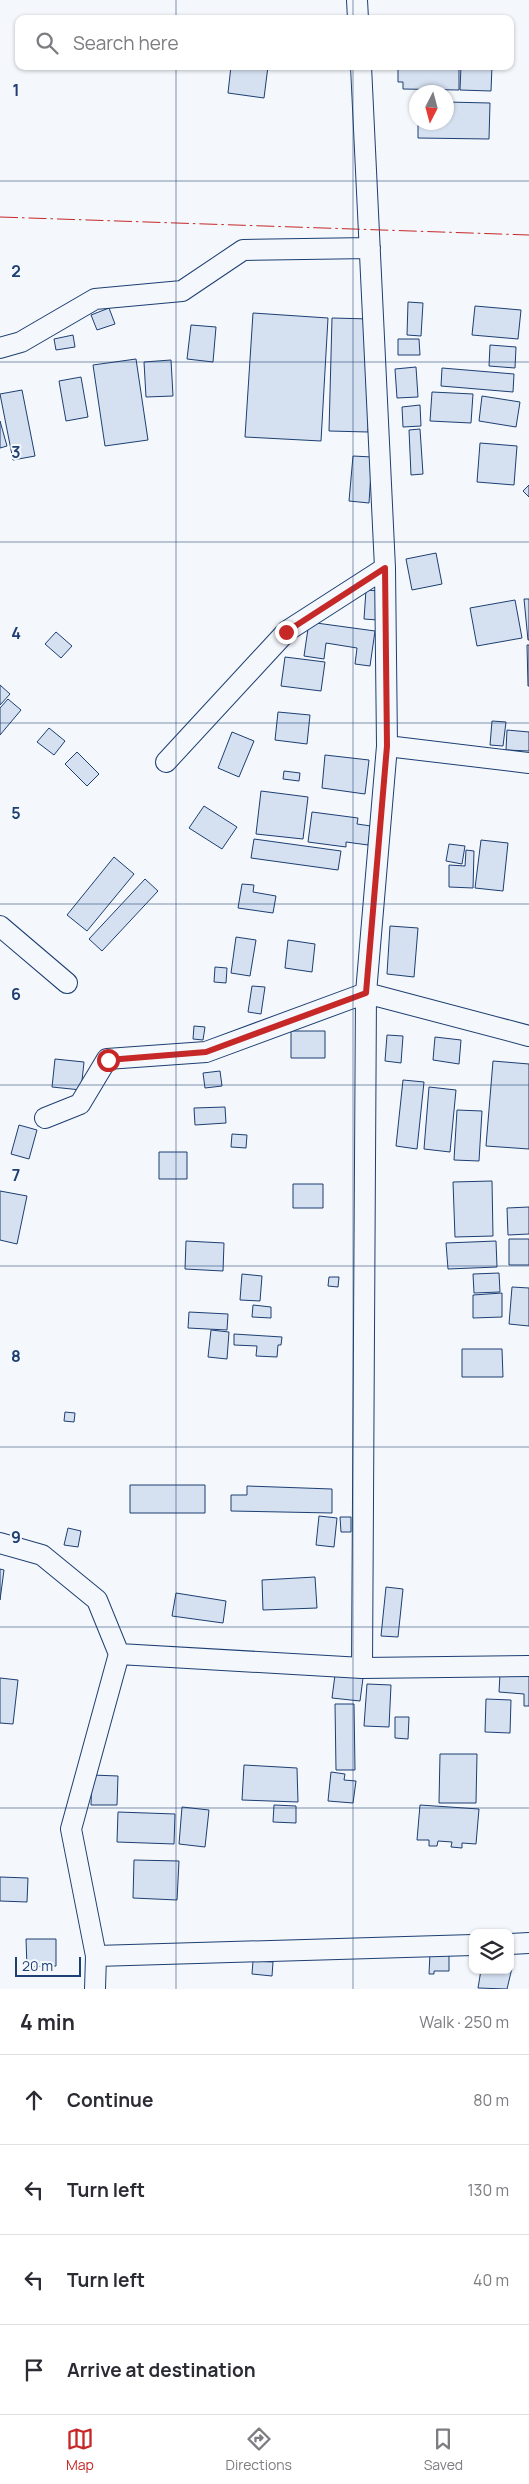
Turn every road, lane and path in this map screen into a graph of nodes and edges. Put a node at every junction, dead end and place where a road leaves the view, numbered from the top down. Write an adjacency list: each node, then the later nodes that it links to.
1 (357, 0): 2 (street)
2 (358, 15)
3 (361, 70): 4 (street)
4 (370, 248): 5 (street); 6 (street)
5 (0, 348)
6 (385, 568): 7 (street); 8 (street)
7 (387, 746): 9 (street); 12 (street)
8 (166, 762)
9 (529, 763)
10 (0, 926): 11 (street)
11 (67, 983)
12 (366, 993): 13 (street); 14 (street); 18 (street)
13 (529, 1036)
14 (46, 1118)
15 (0, 1544): 16 (street)
16 (119, 1654): 18 (street); 22 (street)
17 (529, 1666): 18 (street)
18 (362, 1668)
19 (529, 1943): 20 (street)
20 (514, 1944)
21 (469, 1945): 22 (street)
22 (96, 1956): 23 (street)
23 (95, 1989)

